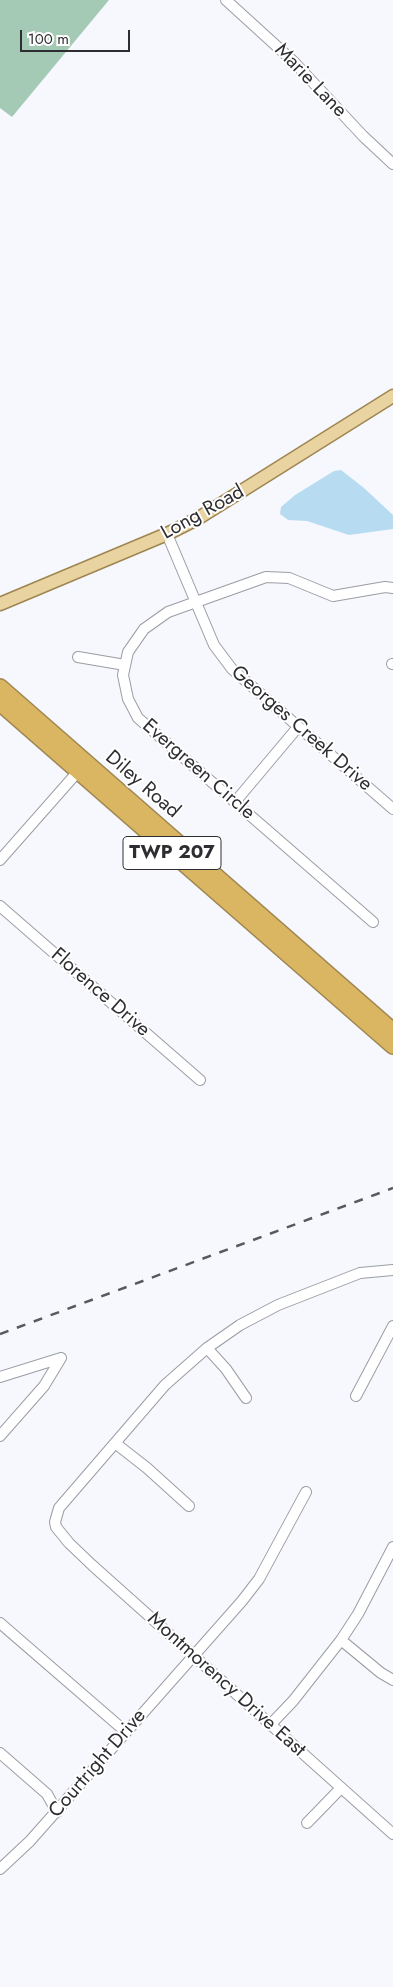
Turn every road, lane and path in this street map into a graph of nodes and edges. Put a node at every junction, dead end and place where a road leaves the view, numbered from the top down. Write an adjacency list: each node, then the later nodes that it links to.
1 (226, 0): 2 (street, Marie Lane)
2 (393, 164)
3 (393, 396): 4 (main road, Long Road)
4 (167, 534): 6 (street, Georges Creek Drive); 7 (main road, Long Road)
5 (393, 588): 6 (street, Evergreen Circle)
6 (195, 603): 9 (street, Evergreen Circle); 12 (street, Georges Creek Drive)
7 (0, 604)
8 (78, 657): 9 (street)
9 (125, 666): 14 (street, Evergreen Circle)
10 (0, 687): 13 (highway, Diley Road / TWP 207)
11 (0, 703): 13 (highway, Diley Road / TWP 207)
12 (298, 727): 14 (street); 15 (street, Georges Creek Drive)
13 (82, 767): 16 (street); 19 (highway, Diley Road / TWP 207); 20 (highway, Diley Road / TWP 207)
14 (235, 802): 18 (street, Evergreen Circle)
15 (393, 809)
16 (0, 860)
17 (0, 906): 21 (street, Florence Drive)
18 (373, 922)
19 (393, 1031)
20 (393, 1046)
21 (200, 1080)
22 (393, 1270): 24 (street)
23 (393, 1326): 26 (street)
24 (207, 1348): 27 (street); 29 (street)
25 (0, 1377): 28 (street)
26 (356, 1396)
27 (246, 1398)
28 (0, 1436)
29 (115, 1443): 31 (street); 35 (street, Montmorency Drive East)
30 (306, 1492): 35 (street, Courtright Drive)
31 (189, 1506)
32 (393, 1547): 34 (street)
33 (0, 1623): 38 (street)
34 (342, 1640): 36 (street); 37 (street)
35 (194, 1656): 37 (street, Montmorency Drive East); 38 (street, Courtright Drive)
36 (393, 1680)
37 (271, 1724): 40 (street, Montmorency Drive East)
38 (126, 1732): 41 (street, Courtright Drive)
39 (0, 1753): 41 (street)
40 (341, 1788): 42 (street); 43 (street, Montmorency Drive East)
41 (57, 1812): 44 (street, Courtright Drive)
42 (307, 1823)
43 (393, 1834)
44 (0, 1869)

